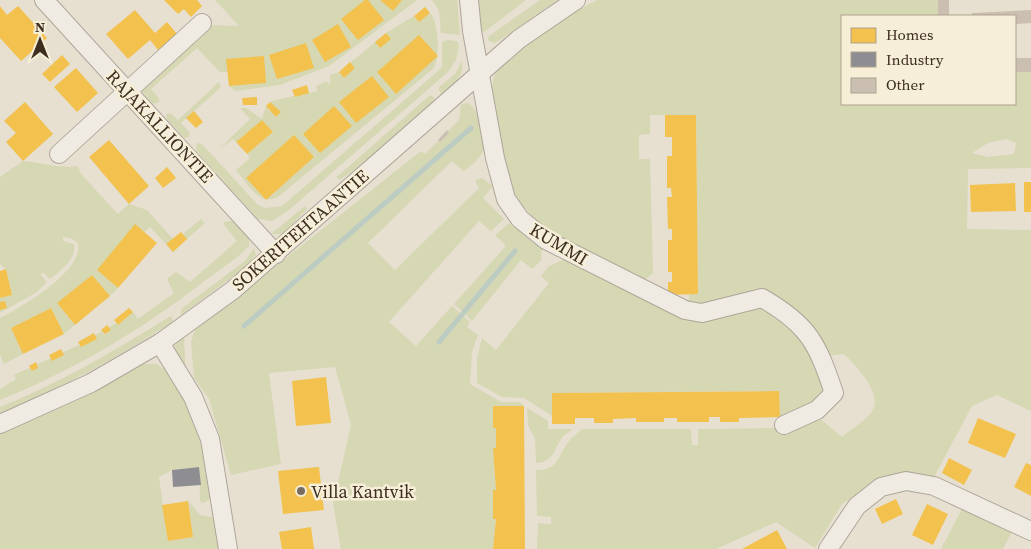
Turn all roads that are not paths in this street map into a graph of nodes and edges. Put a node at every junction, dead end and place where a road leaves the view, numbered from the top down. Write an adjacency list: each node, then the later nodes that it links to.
1 (44, 0): 6 (street, RAJAKALLIONTIE)
2 (469, 0): 5 (street, KUMMI)
3 (576, 0): 5 (street, SOKERITEHTAANTIE)
4 (202, 23): 6 (street)
5 (480, 72): 8 (street, SOKERITEHTAANTIE); 11 (street, KUMMI)
6 (128, 91): 7 (street); 8 (street, RAJAKALLIONTIE)
7 (59, 154)
8 (276, 254): 9 (street, SOKERITEHTAANTIE)
9 (160, 343): 10 (street, SOKERITEHTAANTIE); 13 (street)
10 (0, 424)
11 (784, 425)
12 (1031, 531): 14 (street)
13 (228, 549)
14 (828, 549)

